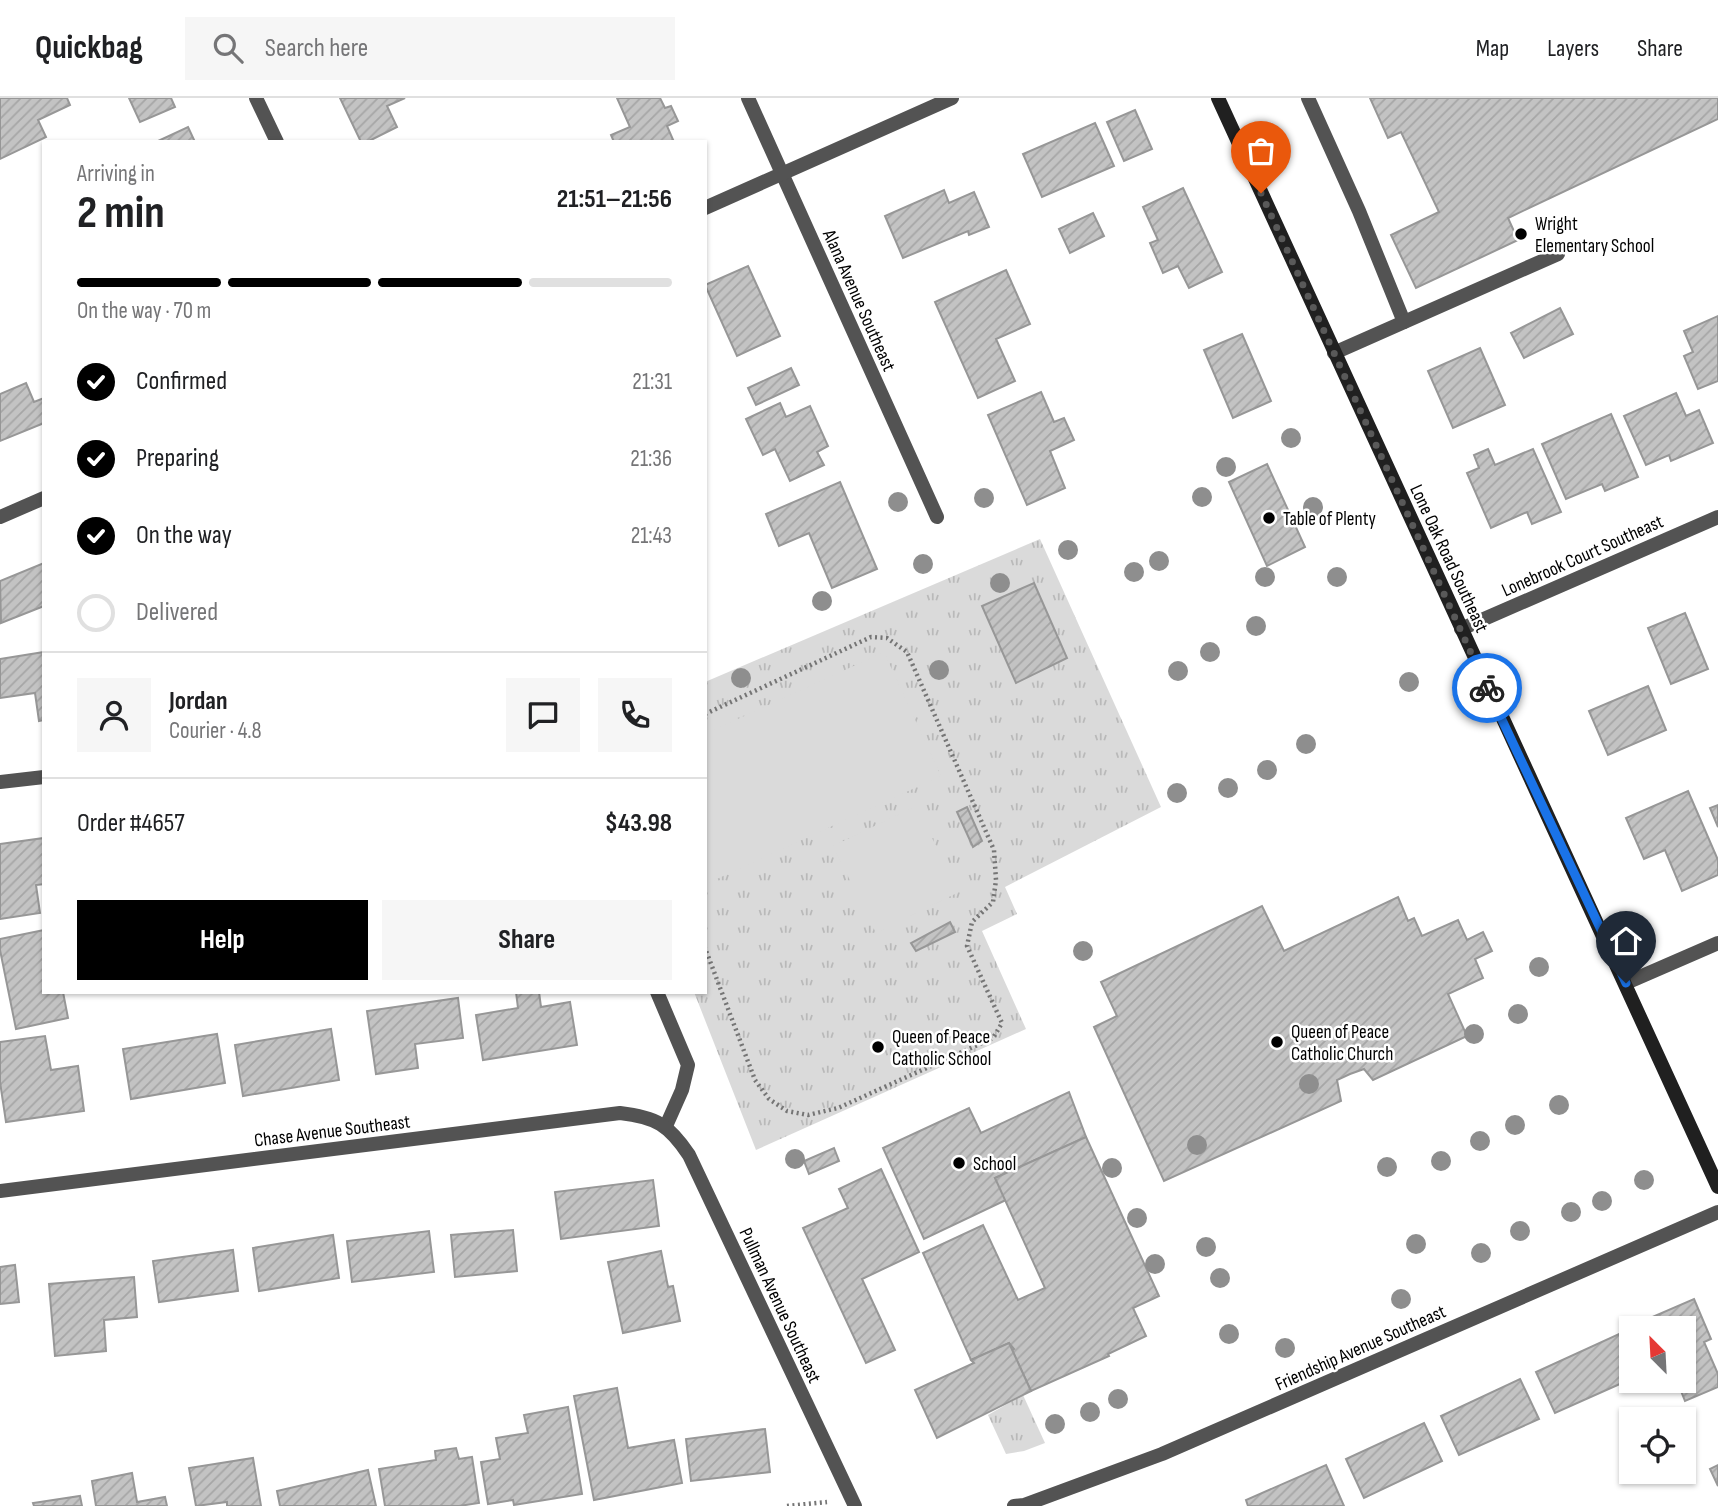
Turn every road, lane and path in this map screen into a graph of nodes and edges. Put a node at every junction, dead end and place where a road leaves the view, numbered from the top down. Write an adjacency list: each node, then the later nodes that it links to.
1 (256, 98): 6 (street)
2 (748, 98): 7 (street, Alana Avenue Southeast)
3 (952, 98): 7 (street)
4 (1218, 98): 11 (street, Lone Oak Road Southeast)
5 (1308, 98): 10 (street)
6 (276, 140)
7 (783, 173): 8 (street); 14 (street, Alana Avenue Southeast)
8 (707, 207)
9 (1558, 254): 10 (street)
10 (1404, 322): 11 (street)
11 (1334, 353): 16 (street, Lone Oak Road Southeast)
12 (42, 499): 13 (street)
13 (0, 517)
14 (937, 517)
15 (1718, 517): 16 (street, Lonebrook Court Southeast)
16 (1461, 629): 22 (street, Lone Oak Road Southeast)
17 (707, 713): 21 (path)
18 (42, 777): 19 (street)
19 (0, 782)
20 (1718, 943): 22 (street)
21 (707, 953)
22 (1626, 983): 25 (street, Lone Oak Road Southeast)
23 (658, 994): 24 (street)
24 (666, 1126): 26 (street, Chase Avenue Southeast); 30 (street, Pullman Avenue Southeast)
25 (1718, 1187)
26 (0, 1191)
27 (1718, 1212): 31 (street, Friendship Avenue Southeast)
28 (827, 1502): 29 (path)
29 (787, 1506)
30 (855, 1506)
31 (1014, 1506)

